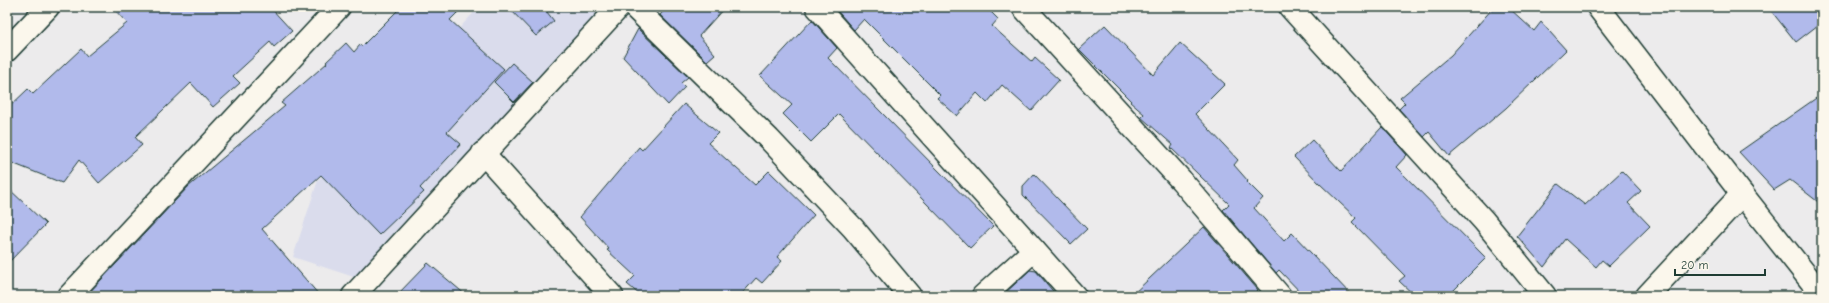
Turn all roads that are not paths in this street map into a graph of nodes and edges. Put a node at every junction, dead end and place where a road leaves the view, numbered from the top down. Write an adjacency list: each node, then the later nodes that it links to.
1 (48, 7): 9 (street)
2 (339, 7): 15 (street)
3 (619, 7): 10 (street)
4 (634, 7): 18 (street)
5 (817, 7): 12 (street)
6 (1023, 7): 21 (street)
7 (1290, 7): 22 (street)
8 (1598, 7): 11 (street)
9 (7, 50)
10 (483, 153): 16 (street); 17 (street)
11 (1742, 194): 13 (street); 14 (street)
12 (1034, 250): 19 (street); 20 (street)
13 (1654, 294)
14 (1822, 294)
15 (70, 296)
16 (353, 296)
17 (612, 296)
18 (910, 296)
19 (983, 296)
20 (1075, 296)
21 (1280, 296)
22 (1545, 296)

